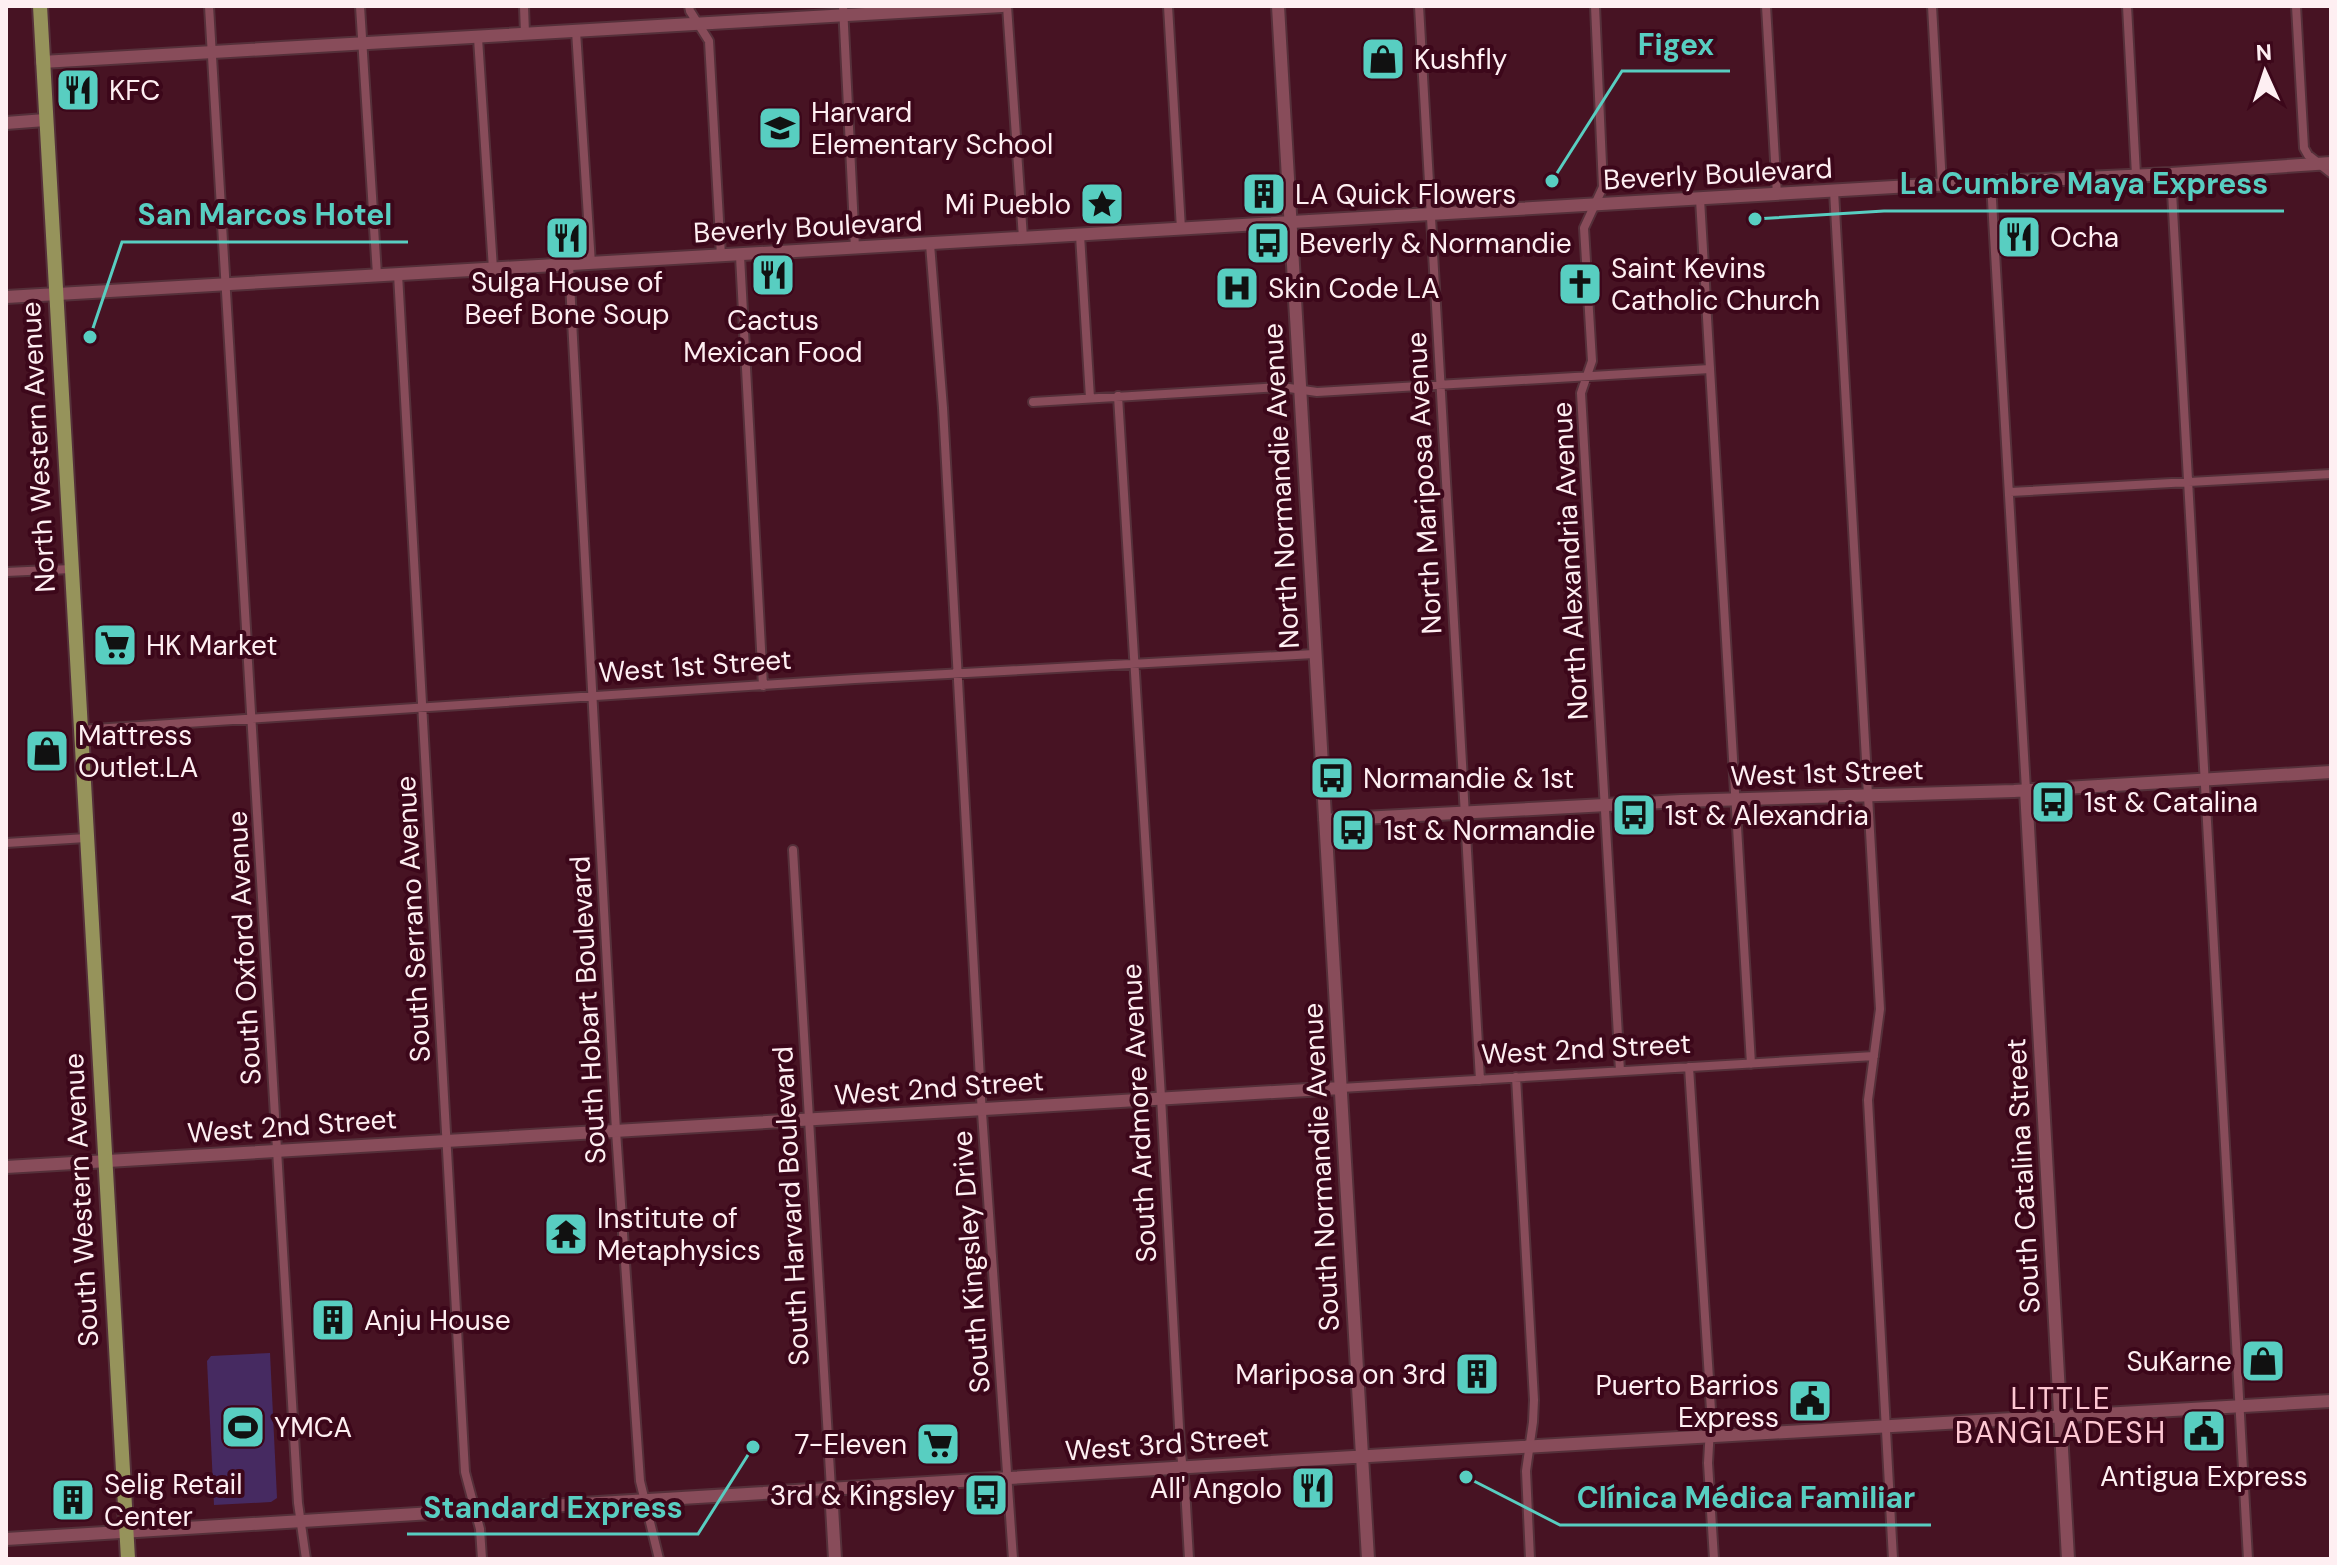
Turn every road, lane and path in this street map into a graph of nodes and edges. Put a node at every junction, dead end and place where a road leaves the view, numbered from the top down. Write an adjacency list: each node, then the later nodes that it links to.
1 (40, 6): 22 (main road, North Western Avenue)
2 (209, 6): 21 (street, South Oxford Avenue)
3 (360, 6): 20 (street)
4 (524, 6): 18 (street)
5 (689, 6): 16 (street)
6 (1004, 6): 15 (main road); 39 (street)
7 (1168, 6): 37 (street)
8 (1278, 6): 36 (main road, North Normandie Avenue)
9 (1419, 6): 35 (street, North Mariposa Avenue)
10 (1595, 6): 34 (street, North Alexandria Avenue)
11 (1766, 6): 32 (street)
12 (1932, 6): 30 (street)
13 (2127, 6): 28 (street)
14 (2296, 6): 25 (street)
15 (843, 11): 16 (main road); 41 (street)
16 (698, 25): 17 (main road); 42 (street)
17 (576, 31): 18 (main road); 44 (street)
18 (525, 34): 19 (main road)
19 (478, 38): 20 (main road); 46 (street)
20 (362, 45): 21 (main road); 48 (street)
21 (211, 53): 22 (main road); 49 (street, South Oxford Avenue)
22 (42, 62): 23 (main road, North Western Avenue)
23 (45, 120): 24 (main road); 50 (main road, North Western Avenue)
24 (6, 123)
25 (2325, 163): 26 (street); 27 (main road, Beverly Boulevard)
26 (2331, 173)
27 (2171, 174): 28 (main road, Beverly Boulevard); 60 (street)
28 (2136, 175): 29 (main road, Beverly Boulevard)
29 (1991, 183): 30 (main road, Beverly Boulevard); 61 (street)
30 (1942, 185): 31 (main road, Beverly Boulevard)
31 (1834, 191): 32 (main road, Beverly Boulevard); 75 (street)
32 (1777, 195): 33 (main road, Beverly Boulevard)
33 (1700, 199): 34 (main road, Beverly Boulevard); 52 (street)
34 (1594, 205): 35 (main road, Beverly Boulevard); 53 (street, North Alexandria Avenue)
35 (1429, 215): 36 (main road, Beverly Boulevard); 54 (street, North Mariposa Avenue)
36 (1290, 223): 37 (main road, Beverly Boulevard); 55 (main road, North Normandie Avenue)
37 (1181, 229): 38 (main road, Beverly Boulevard)
38 (1080, 235): 39 (main road, Beverly Boulevard); 57 (street)
39 (1023, 238): 40 (main road, Beverly Boulevard)
40 (930, 244): 41 (main road, Beverly Boulevard); 66 (street, South Kingsley Drive)
41 (855, 248): 43 (main road, Beverly Boulevard)
42 (721, 256): 43 (main road, Beverly Boulevard); 44 (main road, Beverly Boulevard)
43 (740, 256): 67 (street)
44 (591, 264): 45 (main road, Beverly Boulevard)
45 (569, 265): 46 (main road, Beverly Boulevard); 68 (street, South Hobart Boulevard)
46 (493, 269): 47 (main road, Beverly Boulevard)
47 (398, 274): 48 (main road, Beverly Boulevard); 69 (street, South Serrano Avenue)
48 (377, 275): 49 (main road, Beverly Boulevard)
49 (226, 285): 50 (main road, Beverly Boulevard); 70 (street, South Oxford Avenue)
50 (56, 294): 51 (main road, Beverly Boulevard); 62 (main road, North Western Avenue)
51 (6, 297)
52 (1710, 369): 53 (street); 76 (street)
53 (1588, 375): 54 (street); 77 (street, North Alexandria Avenue)
54 (1440, 384): 55 (street); 78 (street, North Mariposa Avenue)
55 (1300, 390): 56 (street); 64 (main road, North Normandie Avenue)
56 (1118, 396): 57 (street); 65 (street, South Ardmore Avenue)
57 (1090, 398): 58 (street)
58 (1033, 402)
59 (2331, 474): 60 (street)
60 (2187, 482): 61 (street); 73 (street)
61 (2010, 492): 74 (street)
62 (71, 569): 63 (street); 71 (main road, North Western Avenue)
63 (6, 572)
64 (1314, 654): 65 (street, West 1st Street); 79 (main road, North Normandie Avenue)
65 (1134, 665): 66 (street, West 1st Street); 90 (street, South Ardmore Avenue)
66 (956, 674): 67 (street, West 1st Street); 91 (street, South Kingsley Drive)
67 (763, 686): 68 (street, West 1st Street)
68 (593, 696): 69 (street, West 1st Street); 93 (street, South Hobart Boulevard)
69 (423, 707): 70 (street, West 1st Street); 94 (street, South Serrano Avenue)
70 (252, 718): 71 (street, West 1st Street); 95 (street, South Oxford Avenue)
71 (79, 730): 80 (main road, North Western Avenue)
72 (2331, 772): 73 (main road, West 1st Street)
73 (2204, 781): 74 (main road, West 1st Street); 99 (street)
74 (2026, 790): 75 (main road, West 1st Street); 100 (main road, South Catalina Street)
75 (1868, 797): 76 (main road, West 1st Street); 83 (street)
76 (1735, 800): 77 (main road, West 1st Street); 84 (street)
77 (1605, 805): 78 (main road, West 1st Street); 86 (street, North Alexandria Avenue)
78 (1465, 813): 79 (main road, West 1st Street); 88 (street, North Mariposa Avenue)
79 (1325, 820): 89 (main road, South Normandie Avenue)
80 (86, 838): 81 (street); 96 (main road, South Western Avenue)
81 (6, 843)
82 (793, 850): 92 (street, South Harvard Boulevard)
83 (1874, 1056): 84 (street, West 2nd Street); 101 (street)
84 (1751, 1064): 85 (street, West 2nd Street)
85 (1689, 1067): 86 (street, West 2nd Street); 102 (street)
86 (1620, 1071): 87 (street, West 2nd Street)
87 (1516, 1077): 88 (street, West 2nd Street); 103 (street)
88 (1480, 1080): 89 (street, West 2nd Street)
89 (1341, 1088): 90 (main road, West 2nd Street); 104 (main road, South Normandie Avenue)
90 (1161, 1097): 91 (main road, West 2nd Street); 105 (street, South Ardmore Avenue)
91 (982, 1109): 92 (main road, West 2nd Street); 106 (street, South Kingsley Drive)
92 (810, 1120): 93 (main road, West 2nd Street); 107 (street, South Harvard Boulevard)
93 (616, 1131): 94 (main road, West 2nd Street); 108 (street, South Hobart Boulevard)
94 (447, 1139): 95 (main road, West 2nd Street); 109 (street, South Serrano Avenue)
95 (278, 1151): 96 (main road, West 2nd Street); 110 (street, South Oxford Avenue)
96 (107, 1162): 97 (main road, West 2nd Street); 111 (main road, South Western Avenue)
97 (6, 1167)
98 (2331, 1401): 99 (main road, West 3rd Street)
99 (2239, 1406): 100 (main road, West 3rd Street); 125 (street)
100 (2061, 1416): 101 (main road, West 3rd Street); 124 (main road, South Catalina Street)
101 (1886, 1425): 102 (main road, West 3rd Street); 123 (street)
102 (1710, 1436): 103 (main road, West 3rd Street); 122 (street)
103 (1530, 1447): 104 (main road, West 3rd Street); 121 (street)
104 (1362, 1456): 105 (main road, West 3rd Street); 120 (main road, South Normandie Avenue)
105 (1182, 1468): 106 (main road, West 3rd Street); 119 (street, South Ardmore Avenue)
106 (1007, 1478): 107 (main road, West 3rd Street); 118 (street, South Kingsley Drive)
107 (831, 1489): 108 (main road, West 3rd Street); 117 (main road, South Harvard Boulevard)
108 (646, 1500): 109 (main road, West 3rd Street); 116 (street, South Hobart Boulevard)
109 (475, 1511): 110 (main road, West 3rd Street); 115 (street, South Serrano Avenue)
110 (302, 1521): 111 (main road, West 3rd Street); 114 (street, South Oxford Avenue)
111 (127, 1532): 112 (main road, West 3rd Street); 113 (main road, South Western Avenue)
112 (6, 1539)
113 (128, 1559)
114 (306, 1559)
115 (482, 1559)
116 (659, 1559)
117 (835, 1559)
118 (1013, 1559)
119 (1189, 1559)
120 (1368, 1559)
121 (1530, 1559)
122 (1714, 1559)
123 (1893, 1559)
124 (2068, 1559)
125 (2248, 1559)

